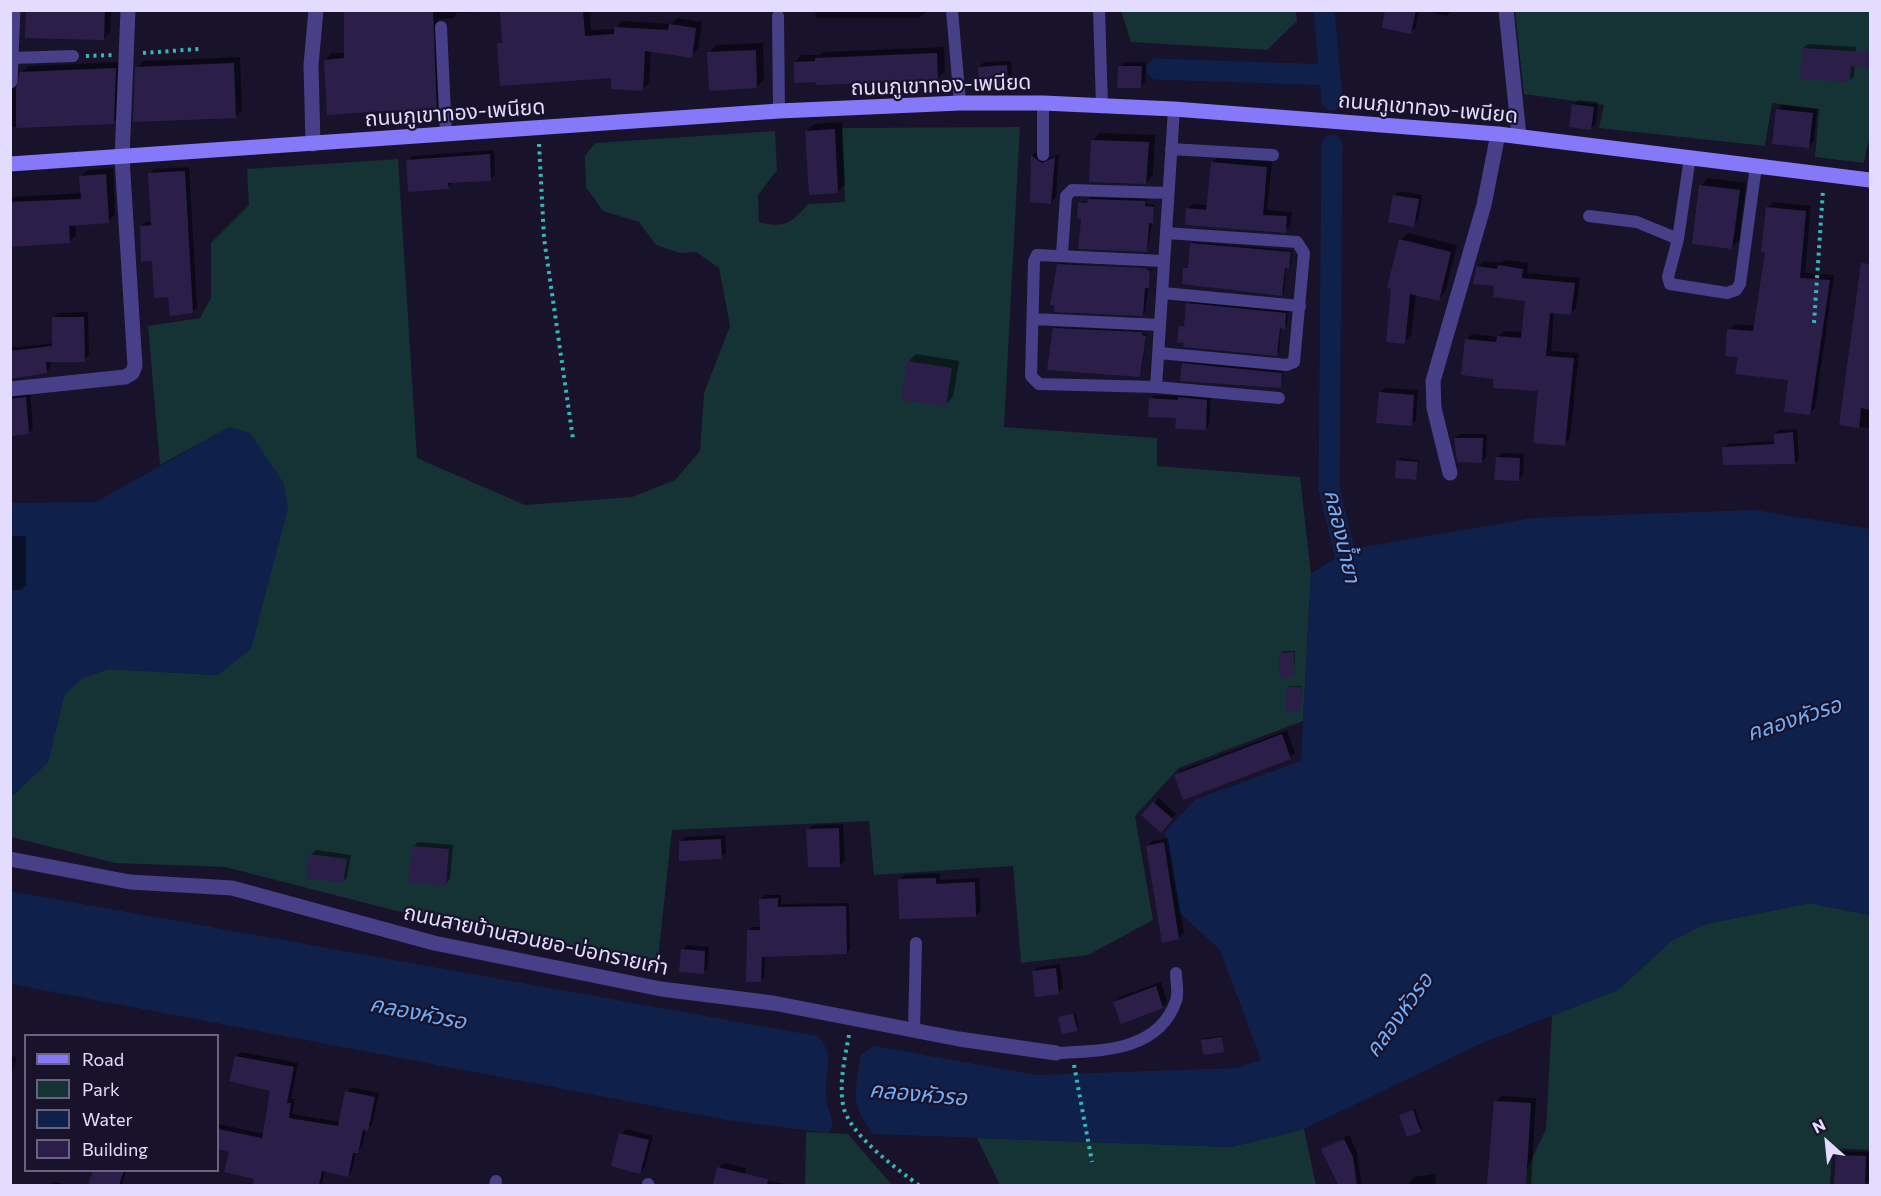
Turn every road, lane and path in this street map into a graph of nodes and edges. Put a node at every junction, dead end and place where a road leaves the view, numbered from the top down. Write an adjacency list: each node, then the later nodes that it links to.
1 (13, 10): 10 (street)
2 (128, 10): 25 (street)
3 (316, 10): 21 (street)
4 (952, 10): 12 (lane)
5 (1099, 10): 14 (lane)
6 (1506, 10): 20 (street)
7 (778, 16): 16 (lane)
8 (441, 27): 19 (lane)
9 (73, 56): 10 (lane)
10 (11, 58): 11 (street)
11 (10, 81)
12 (960, 103): 13 (main road, ถนนภูเขาทอง-เพนียด); 16 (main road, ถนนภูเขาทอง-เพนียด)
13 (1043, 103): 14 (main road, ถนนภูเขาทอง-เพนียด); 23 (lane)
14 (1102, 106): 15 (main road, ถนนภูเขาทอง-เพนียด)
15 (1174, 109): 18 (main road, ถนนภูเขาทอง-เพนียด); 22 (lane)
16 (779, 111): 17 (main road, ถนนภูเขาทอง-เพนียด)
17 (538, 128): 19 (main road, ถนนภูเขาทอง-เพนียด); 46 (path)
18 (1498, 134): 20 (main road, ถนนภูเขาทอง-เพนียด); 47 (street)
19 (446, 135): 21 (main road, ถนนภูเขาทอง-เพนียด)
20 (1519, 136): 26 (main road, ถนนภูเขาทอง-เพนียด)
21 (313, 144): 25 (main road, ถนนภูเขาทอง-เพนียด)
22 (1171, 149): 24 (lane); 31 (lane)
23 (1043, 155)
24 (1273, 155)
25 (122, 158): 27 (main road, ถนนภูเขาทอง-เพนียด); 44 (street)
26 (1690, 158): 28 (main road, ถนนภูเขาทอง-เพนียด); 34 (lane)
27 (10, 164)
28 (1756, 166): 29 (main road, ถนนภูเขาทอง-เพนียด); 34 (lane)
29 (1824, 174): 30 (main road, ถนนภูเขาทอง-เพนียด); 40 (path)
30 (1870, 180)
31 (1168, 194): 33 (lane); 35 (lane)
32 (1589, 216): 34 (lane)
33 (1166, 233): 36 (lane); 38 (lane)
34 (1678, 239)
35 (1062, 255): 36 (lane); 39 (lane)
36 (1164, 261): 37 (lane)
37 (1162, 293): 38 (lane); 41 (lane)
38 (1300, 306): 42 (lane)
39 (1033, 319): 41 (lane); 43 (lane)
40 (1814, 323)
41 (1160, 325): 42 (lane)
42 (1159, 353): 43 (lane)
43 (1156, 387): 45 (lane)
44 (10, 389)
45 (1279, 398)
46 (573, 439)
47 (1450, 473)
48 (10, 860): 51 (street, ถนนสายบ้านสวนยอ-บ่อทรายเก่า)
49 (916, 943): 52 (lane)
50 (1176, 973): 53 (lane)
51 (852, 1019): 52 (street, ถนนสายบ้านสวนยอ-บ่อทรายเก่า); 56 (path)
52 (914, 1031): 53 (street, ถนนสายบ้านสวนยอ-บ่อทรายเก่า)
53 (1056, 1053)
54 (1074, 1064): 55 (path)
55 (1092, 1162)
56 (920, 1185)

